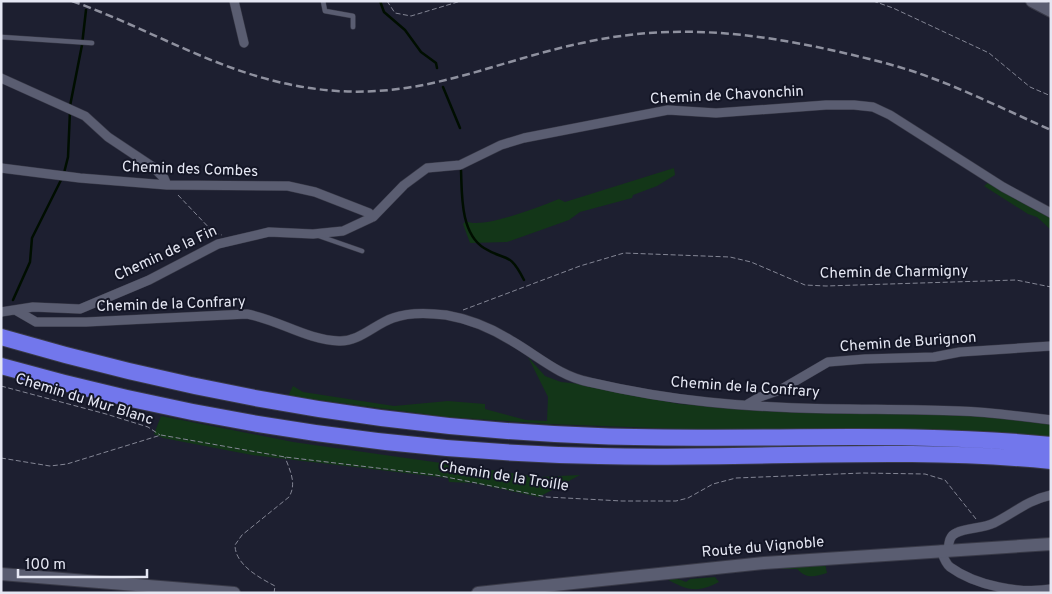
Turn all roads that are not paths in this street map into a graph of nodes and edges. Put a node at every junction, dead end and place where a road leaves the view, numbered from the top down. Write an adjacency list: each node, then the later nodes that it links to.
1 (234, 1): 8 (street)
2 (323, 1): 5 (lane)
3 (1032, 1): 4 (street)
4 (1051, 11)
5 (353, 27)
6 (1, 37): 7 (lane)
7 (92, 42)
8 (244, 44)
9 (1, 78): 11 (street)
10 (1, 168): 11 (street, Chemin des Combes)
11 (171, 188): 13 (street, Chemin des Combes)
12 (1051, 213): 13 (street, Chemin de Chavonchin)
13 (373, 217): 14 (street, Chemin de la Fin)
14 (313, 234): 15 (lane); 16 (street, Chemin de la Fin)
15 (362, 250)
16 (17, 311): 17 (street, Chemin de la Fin); 21 (street, Chemin de la Confrary)
17 (1, 312)
18 (9, 340): 23 (highway)
19 (1051, 346): 21 (street, Chemin de Burignon)
20 (1, 366): 24 (highway)
21 (748, 404): 22 (street, Chemin de la Confrary)
22 (1051, 420)
23 (1051, 445)
24 (1051, 461)
25 (1051, 495): 27 (street)
26 (1051, 544): 27 (street, Route du Vignoble)
27 (944, 550): 29 (street); 31 (street, Route du Vignoble)
28 (1, 574): 30 (street)
29 (1051, 589)
30 (234, 593)
31 (478, 593)

